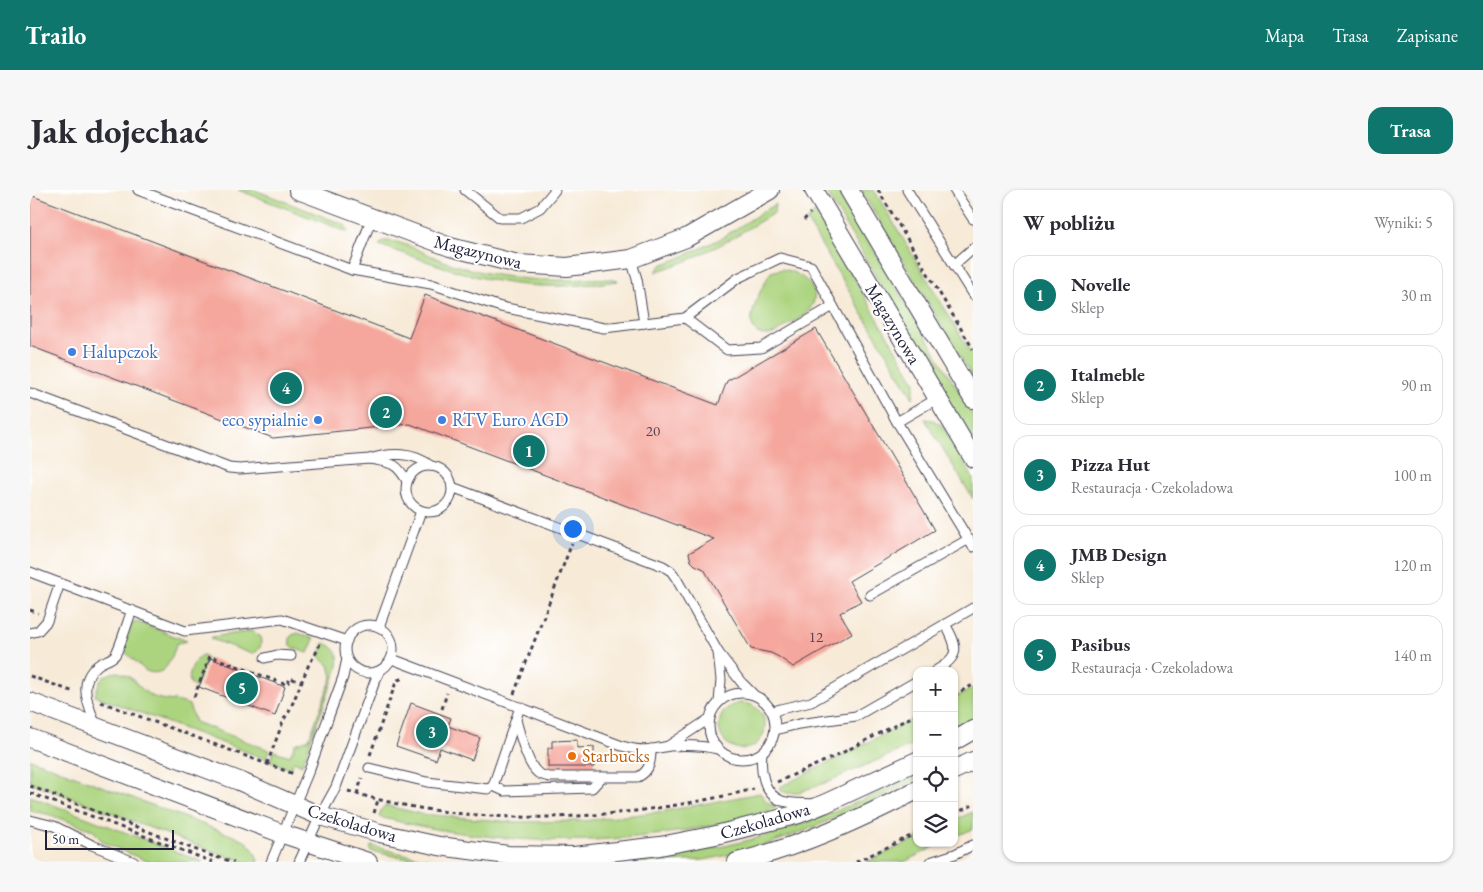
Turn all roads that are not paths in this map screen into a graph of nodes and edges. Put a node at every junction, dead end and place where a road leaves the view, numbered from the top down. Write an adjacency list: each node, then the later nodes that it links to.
1 (138, 190): 15 (lane)
2 (298, 190): 10 (street, Magazynowa)
3 (465, 190): 4 (lane)
4 (555, 190)
5 (770, 190): 13 (street, Magazynowa)
6 (814, 190): 21 (street, Magazynowa)
7 (848, 190): 22 (street, Magazynowa)
8 (907, 190): 14 (lane)
9 (954, 190): 11 (lane)
10 (372, 218): 13 (street, Magazynowa); 15 (lane)
11 (973, 219)
12 (973, 248): 14 (lane)
13 (632, 259): 19 (lane)
14 (954, 265): 16 (lane)
15 (352, 270): 19 (lane)
16 (973, 295)
17 (833, 306): 18 (lane); 18 (lane); 23 (lane)
18 (685, 318): 19 (lane)
19 (644, 323)
20 (30, 393): 25 (lane)
21 (938, 398): 23 (lane); 24 (street, Magazynowa)
22 (973, 399)
23 (897, 422): 30 (lane)
24 (973, 458)
25 (370, 459): 26 (lane); 27 (lane)
26 (431, 466): 27 (lane); 28 (lane)
27 (407, 482): 29 (lane)
28 (452, 487): 29 (lane); 40 (lane)
29 (421, 511): 37 (lane)
30 (971, 543): 33 (lane)
31 (30, 572): 32 (lane)
32 (60, 583): 35 (lane); 38 (lane)
33 (870, 596)
34 (973, 608): 36 (lane)
35 (132, 610): 39 (lane); 55 (lane)
36 (945, 624): 45 (lane); 52 (lane)
37 (379, 627): 39 (lane); 44 (lane)
38 (30, 633)
39 (347, 641): 43 (lane)
40 (718, 652): 48 (lane); 50 (lane)
41 (291, 656): 42 (lane)
42 (265, 658)
43 (347, 659): 46 (lane); 71 (lane)
44 (392, 659): 46 (lane); 51 (lane)
45 (942, 667)
46 (380, 671): 73 (lane)
47 (913, 683): 56 (lane)
48 (752, 694): 50 (lane); 52 (lane)
49 (30, 702): 55 (street, Czekoladowa)
50 (718, 702): 53 (lane)
51 (520, 707): 54 (lane); 61 (lane)
52 (772, 712): 56 (lane)
53 (709, 719): 60 (lane); 62 (lane)
54 (516, 720): 68 (lane); 69 (lane)
55 (97, 727): 71 (street, Czekoladowa)
56 (775, 730): 63 (lane)
57 (973, 730): 59 (street)
58 (30, 738): 75 (street, Czekoladowa)
59 (958, 739)
60 (668, 746): 61 (lane); 62 (lane)
61 (652, 749): 68 (lane)
62 (717, 749): 63 (lane)
63 (762, 753): 72 (lane)
64 (973, 761): 67 (street)
65 (913, 763): 72 (street, Czekoladowa)
66 (369, 768): 69 (lane)
67 (958, 768)
68 (602, 777): 69 (lane)
69 (493, 786)
70 (913, 792): 82 (street, Czekoladowa)
71 (295, 804): 73 (street, Czekoladowa); 75 (lane)
72 (824, 804): 73 (street, Czekoladowa)
73 (320, 816): 76 (lane)
74 (30, 820): 78 (lane)
75 (283, 834): 76 (street, Czekoladowa); 79 (lane)
76 (308, 842): 80 (lane); 81 (street, Czekoladowa)
77 (973, 845): 83 (lane)
78 (134, 862)
79 (271, 862)
80 (299, 862)
81 (368, 862)
82 (737, 862)
83 (930, 862)

